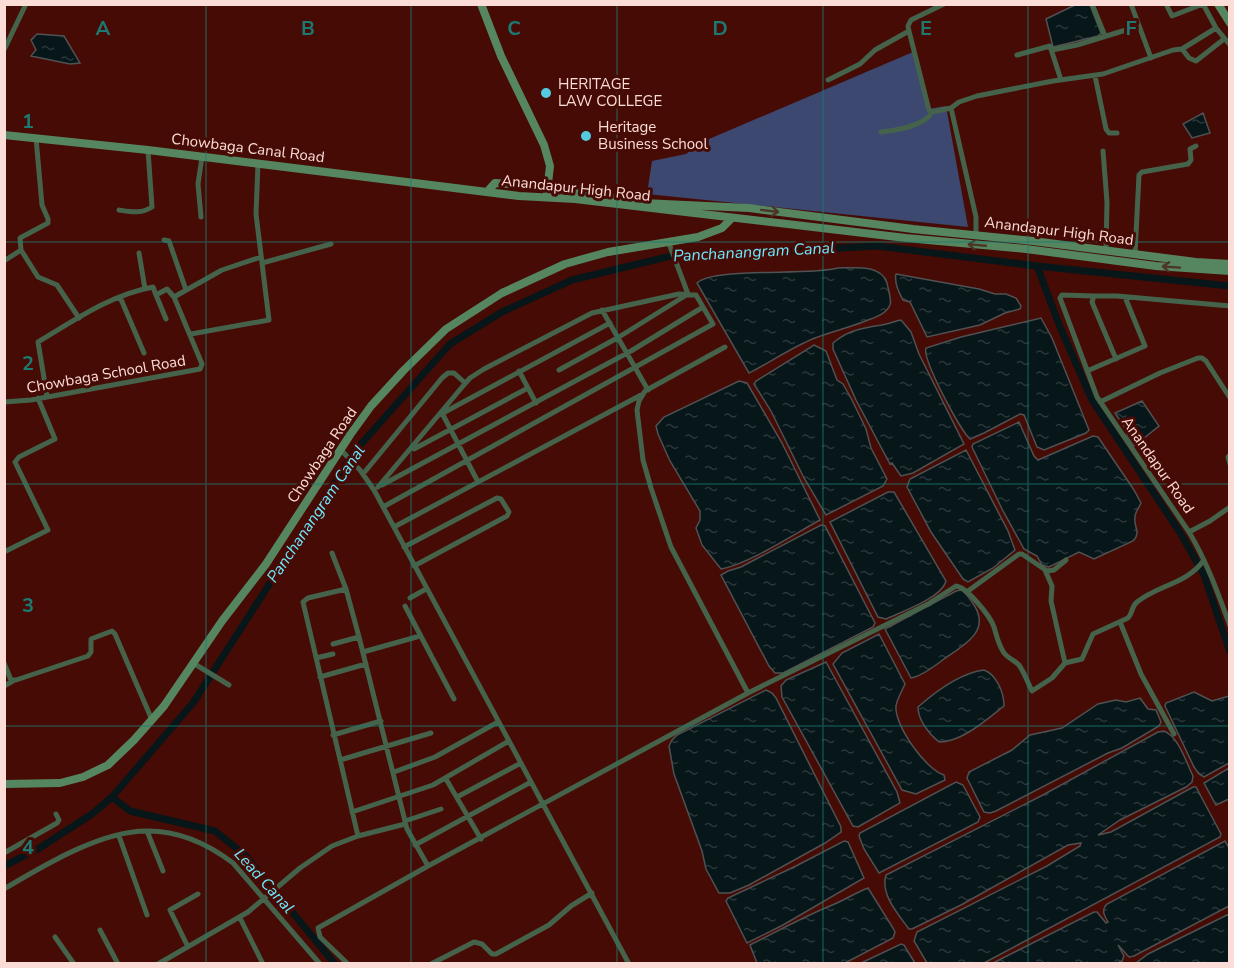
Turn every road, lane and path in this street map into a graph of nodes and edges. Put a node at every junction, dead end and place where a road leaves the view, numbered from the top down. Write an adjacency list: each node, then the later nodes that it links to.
1 (26, 4): 16 (street)
2 (481, 4): 34 (main road)
3 (944, 4): 11 (street)
4 (1092, 4): 12 (street)
5 (1131, 4): 9 (street)
6 (1166, 4): 10 (street)
7 (1218, 4): 8 (main road)
8 (1230, 23)
9 (1139, 26): 12 (street); 19 (street)
10 (1216, 28): 13 (street); 15 (street)
11 (909, 32): 21 (street); 24 (street)
12 (1105, 36): 17 (street)
13 (1224, 39): 14 (street); 15 (street)
14 (1230, 45)
15 (1182, 49): 19 (street)
16 (4, 50)
17 (1052, 50): 18 (street); 22 (street)
18 (1017, 55)
19 (1151, 58): 20 (street)
20 (1095, 76): 22 (street); 26 (street)
21 (828, 80)
22 (1061, 80): 23 (street)
23 (951, 108): 24 (street); 41 (street)
24 (932, 112): 25 (street)
25 (881, 132)
26 (1117, 133)
27 (4, 135): 28 (main road, Chowbaga Canal Road)
28 (36, 138): 30 (main road, Chowbaga Canal Road); 45 (street)
29 (1196, 146): 48 (street)
30 (148, 150): 32 (main road, Chowbaga Canal Road); 38 (street)
31 (1103, 151): 46 (street)
32 (202, 157): 33 (main road, Chowbaga Canal Road); 39 (street)
33 (258, 164): 35 (main road, Chowbaga Canal Road); 49 (street)
34 (548, 187): 35 (main road, Anandapur High Road); 36 (main road); 37 (main road, Anandapur High Road)
35 (487, 192): 36 (main road, Anandapur High Road)
36 (546, 198): 40 (main road, Anandapur High Road)
37 (733, 208): 40 (main road); 41 (main road, Anandapur High Road, one-way to 41)
38 (119, 210)
39 (201, 217)
40 (731, 219): 43 (main road, Chowbaga Road); 52 (main road, Anandapur High Road, one-way to 40)
41 (976, 235): 46 (main road, Anandapur High Road)
42 (164, 240): 54 (street)
43 (668, 241): 55 (street); 91 (main road, Chowbaga Road)
44 (331, 244): 49 (street)
45 (21, 250): 50 (street); 64 (street)
46 (1106, 250): 48 (main road, Anandapur High Road)
47 (139, 253): 53 (street)
48 (1135, 254): 51 (main road, Anandapur High Road)
49 (261, 260): 54 (street); 67 (street)
50 (4, 261)
51 (1230, 264)
52 (1230, 271)
53 (145, 289): 56 (street); 58 (street)
54 (186, 290): 59 (street)
55 (688, 294): 62 (street); 63 (street); 68 (street)
56 (156, 295): 59 (street); 65 (street)
57 (1094, 296): 60 (street, Anandapur Road); 72 (street); 76 (street, Anandapur Road)
58 (120, 297): 64 (street); 70 (street)
59 (174, 297): 67 (street, Chowbaga School Road)
60 (1125, 297): 61 (street, Anandapur Road); 72 (street)
61 (1230, 306)
62 (703, 307): 71 (street); 73 (street)
63 (602, 310): 66 (street); 77 (street)
64 (79, 318): 81 (street)
65 (166, 319)
66 (610, 323): 68 (street); 75 (street)
67 (191, 334): 81 (street, Chowbaga School Road)
68 (619, 337): 71 (street); 74 (street)
69 (725, 347): 79 (street)
70 (144, 353)
71 (627, 353): 73 (street); 86 (street)
72 (1116, 359): 76 (street)
73 (636, 368): 79 (street); 93 (street)
74 (560, 370)
75 (519, 371): 78 (street); 87 (street)
76 (1088, 371): 85 (street, Anandapur Road)
77 (465, 383): 87 (street); 95 (street)
78 (528, 388): 86 (street); 88 (street)
79 (648, 390): 80 (street)
80 (641, 395): 96 (street); 130 (street)
81 (47, 396): 82 (street, Chowbaga School Road)
82 (38, 398): 84 (street, Chowbaga School Road); 103 (street)
83 (1230, 398): 85 (street)
84 (4, 402)
85 (1100, 402): 101 (street, Anandapur Road)
86 (536, 403): 89 (street)
87 (440, 414): 88 (street); 90 (street)
88 (450, 429): 89 (street); 90 (street)
89 (458, 445): 93 (street); 97 (street)
90 (410, 451): 97 (street)
91 (343, 453): 95 (street); 123 (main road, Chowbaga Road)
92 (1230, 454): 94 (street)
93 (467, 461): 96 (street); 98 (street)
94 (1230, 464)
95 (362, 472): 97 (street)
96 (478, 482): 100 (street)
97 (376, 489): 98 (street)
98 (383, 507): 100 (street)
99 (1230, 507): 101 (street, Anandapur Road)
100 (394, 527): 102 (street)
101 (1189, 532): 106 (street)
102 (404, 547): 107 (street); 107 (street)
103 (4, 552)
104 (332, 553): 109 (street)
105 (1066, 560): 108 (street)
106 (1202, 562): 114 (street); 115 (street)
107 (414, 566): 110 (street)
108 (1045, 570): 111 (street); 124 (street)
109 (346, 589): 117 (street); 121 (street)
110 (426, 589): 112 (street); 134 (street)
111 (968, 591): 124 (street); 130 (street)
112 (410, 598)
113 (405, 606): 116 (street)
114 (1120, 622): 124 (street); 136 (street)
115 (1230, 626)
116 (420, 636): 119 (street); 131 (street)
117 (359, 637): 118 (street); 119 (street)
118 (333, 644)
119 (363, 652): 125 (street)
120 (333, 654): 121 (street)
121 (316, 658): 126 (street)
122 (4, 663): 127 (street)
123 (193, 663): 128 (street); 132 (main road, Chowbaga Road)
124 (1065, 663)
125 (366, 664): 126 (street); 133 (street)
126 (320, 677): 137 (street)
127 (13, 681): 129 (street); 132 (street)
128 (229, 685)
129 (4, 686)
130 (748, 693): 148 (street)
131 (454, 699)
132 (152, 720): 145 (main road, Chowbaga Road)
133 (381, 722): 137 (street); 139 (street)
134 (498, 722): 138 (street); 142 (street)
135 (430, 733): 139 (street)
136 (1174, 734)
137 (333, 735): 140 (street)
138 (509, 741): 141 (street); 143 (street)
139 (387, 746): 140 (street); 142 (street)
140 (339, 760): 150 (street)
141 (521, 763): 144 (street); 147 (street)
142 (394, 772): 146 (street)
143 (446, 779): 146 (street); 147 (street)
144 (531, 782): 148 (street); 152 (street)
145 (4, 784)
146 (399, 796): 150 (street); 153 (street)
147 (457, 797): 152 (street)
148 (543, 804): 157 (street); 163 (street)
149 (441, 809): 153 (street)
150 (352, 812): 156 (street)
151 (56, 814): 159 (street)
152 (468, 817): 157 (street); 158 (street)
153 (405, 822): 156 (street); 158 (street)
154 (147, 831): 155 (street); 161 (street); 165 (street)
155 (119, 836): 162 (street); 166 (street)
156 (358, 836): 165 (street)
157 (481, 839): 160 (street)
158 (415, 845): 160 (street)
159 (4, 854)
160 (428, 866): 176 (street)
161 (163, 872)
162 (4, 889)
163 (592, 893): 177 (street); 178 (street)
164 (198, 894): 170 (street)
165 (267, 898): 167 (street); 175 (street)
166 (147, 915)
167 (240, 918): 170 (street); 174 (street)
168 (100, 930): 172 (street)
169 (55, 937): 171 (street)
170 (188, 947): 173 (street)
171 (74, 963)
172 (118, 963)
173 (158, 963)
174 (262, 963)
175 (320, 963)
176 (348, 963)
177 (432, 963)
178 (629, 963)

